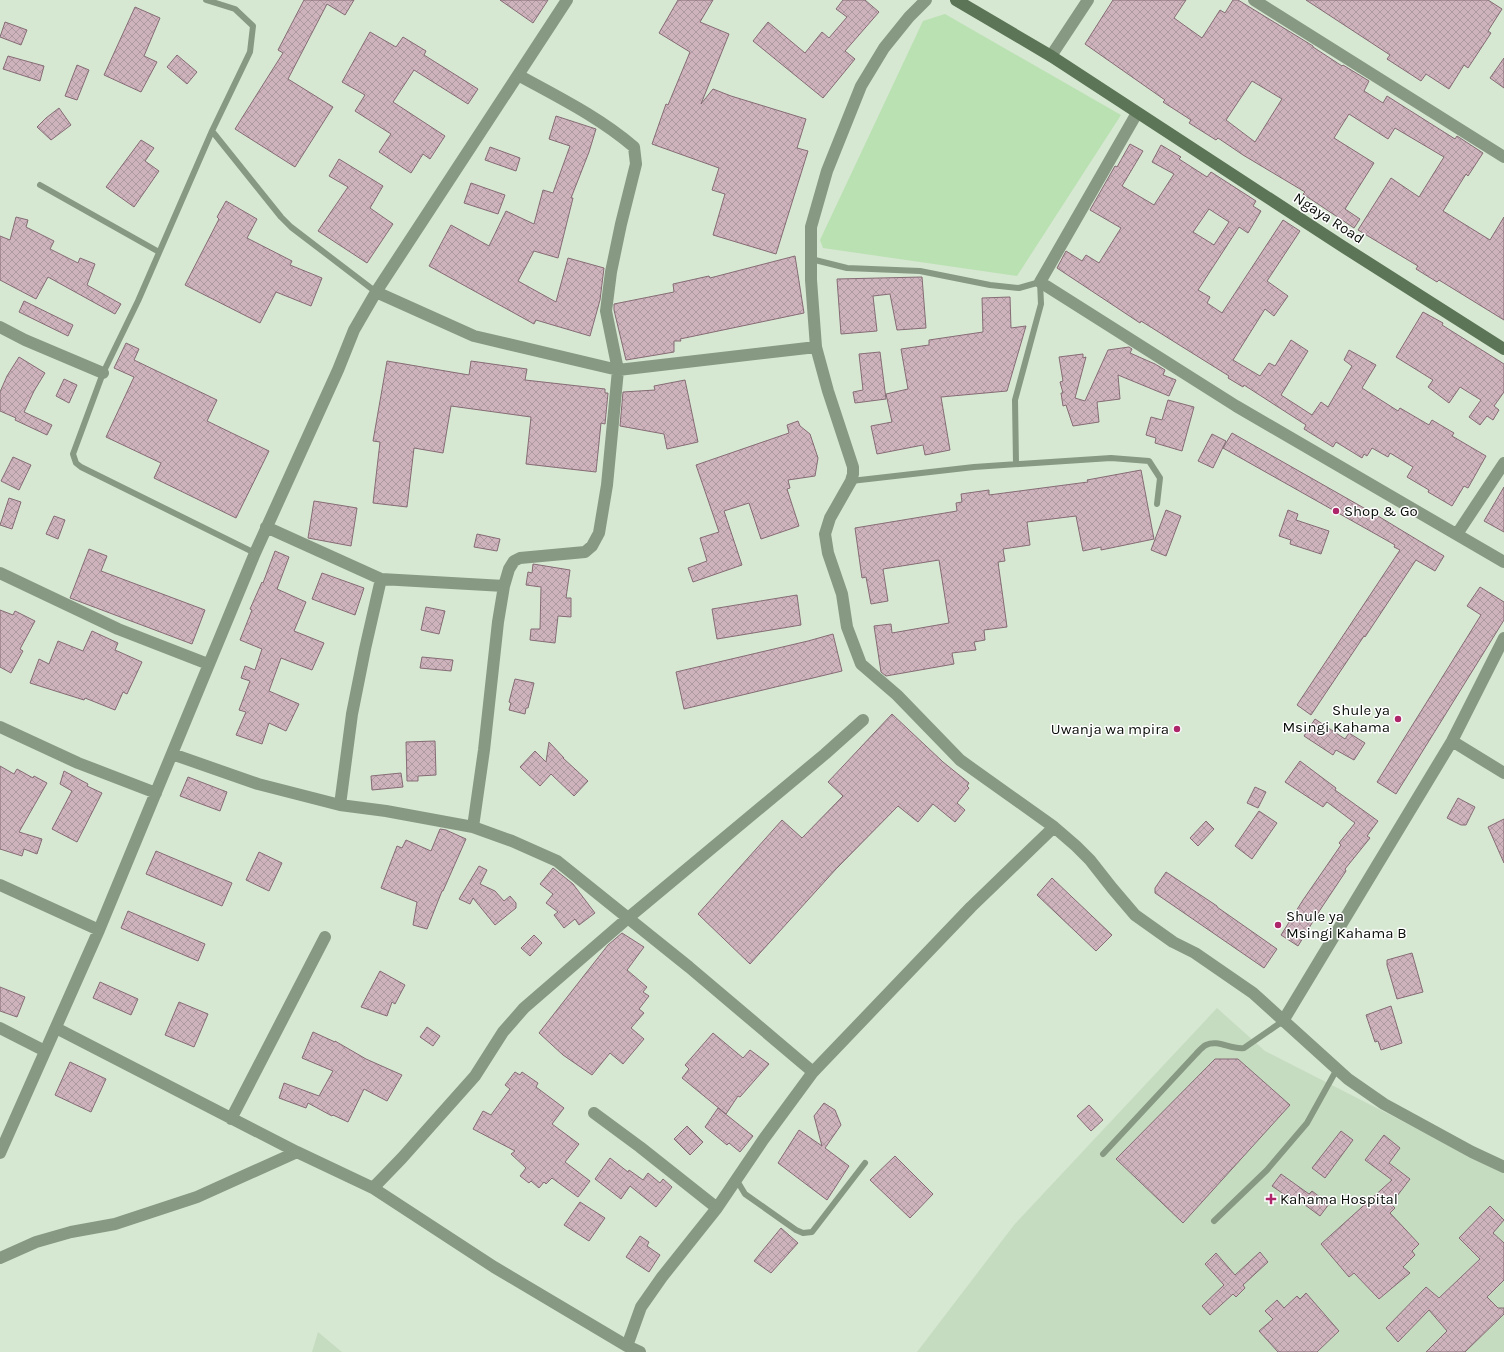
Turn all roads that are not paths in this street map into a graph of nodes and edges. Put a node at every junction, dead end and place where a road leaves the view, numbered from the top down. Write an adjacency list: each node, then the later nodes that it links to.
1 (206, 0): 10 (lane)
2 (568, 0): 8 (street)
3 (926, 0): 14 (street)
4 (956, 0): 7 (street, Ngaya Road)
5 (1088, 0): 7 (street)
6 (1254, 0): 11 (street)
7 (1050, 56): 9 (street, Ngaya Road)
8 (518, 75): 16 (street); 20 (street)
9 (1137, 112): 15 (street); 19 (street, Ngaya Road)
10 (212, 131): 13 (lane); 16 (lane)
11 (1504, 157)
12 (40, 185): 13 (lane)
13 (159, 252): 21 (lane)
14 (811, 259): 15 (lane); 18 (street)
15 (1040, 282): 23 (lane); 27 (street)
16 (376, 292): 20 (street); 26 (street)
17 (0, 327): 21 (street)
18 (816, 346): 20 (street); 24 (street)
19 (1504, 349)
20 (618, 370): 32 (street)
21 (103, 374): 28 (lane)
22 (1504, 463): 27 (street)
23 (1016, 464): 24 (lane); 25 (lane)
24 (851, 481): 43 (street)
25 (1157, 504)
26 (266, 528): 28 (street); 31 (street)
27 (1457, 534): 29 (street)
28 (255, 552): 34 (street)
29 (1504, 562)
30 (0, 573): 34 (street)
31 (381, 579): 32 (street); 41 (street)
32 (504, 586): 42 (street)
33 (1504, 638): 37 (street)
34 (208, 664): 38 (street)
35 (863, 720): 45 (street)
36 (0, 727): 40 (street)
37 (1452, 741): 39 (street); 48 (street)
38 (172, 754): 40 (street); 41 (street)
39 (1504, 772)
40 (156, 793): 46 (street)
41 (340, 805): 42 (street)
42 (473, 827): 45 (street)
43 (1054, 827): 48 (street); 53 (street)
44 (0, 885): 46 (street)
45 (628, 918): 53 (street); 62 (street)
46 (99, 930): 50 (street)
47 (325, 937): 55 (street)
48 (1283, 1021): 52 (street); 58 (lane)
49 (0, 1028): 51 (street)
50 (56, 1028): 51 (street); 55 (street)
51 (44, 1051): 57 (street)
52 (1337, 1069): 60 (street); 64 (lane)
53 (813, 1072): 61 (street)
54 (594, 1113): 63 (street)
55 (231, 1119): 56 (street)
56 (296, 1152): 62 (street); 65 (street)
57 (0, 1153)
58 (1103, 1154)
59 (865, 1163): 61 (lane)
60 (1504, 1167)
61 (736, 1179): 63 (street)
62 (373, 1188): 66 (street)
63 (717, 1208): 66 (street)
64 (1214, 1221)
65 (0, 1258)
66 (628, 1349): 67 (street)
67 (640, 1352)

